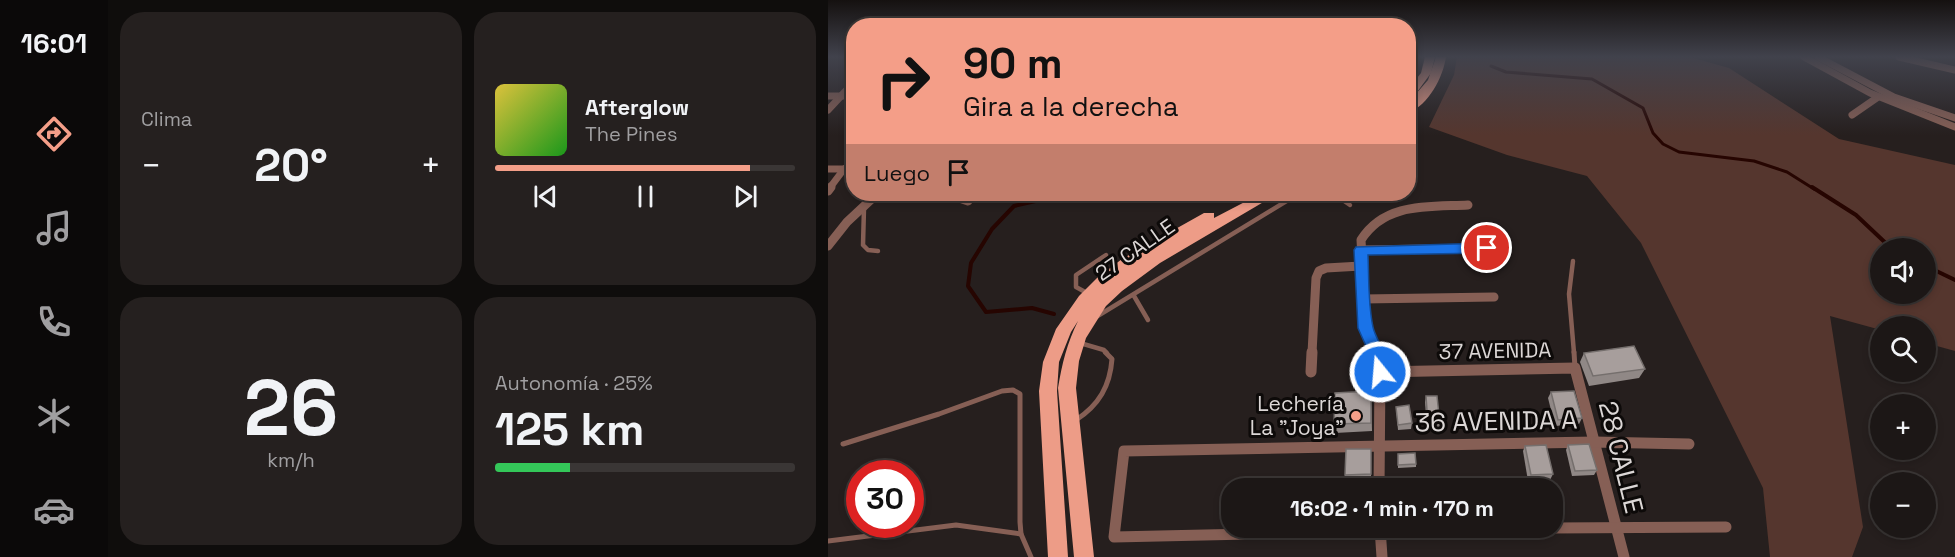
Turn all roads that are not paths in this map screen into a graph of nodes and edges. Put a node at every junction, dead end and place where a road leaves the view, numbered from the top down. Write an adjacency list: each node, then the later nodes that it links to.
1 (1431, 83): 9 (main road)
2 (1852, 83): 8 (street)
3 (1867, 83): 12 (street)
4 (846, 91): 6 (street)
5 (828, 96): 6 (street)
6 (841, 96): 7 (street); 10 (street)
7 (846, 96)
8 (1878, 97): 11 (street); 13 (street)
9 (1416, 101)
10 (828, 110)
11 (1852, 115)
12 (1955, 118)
13 (1955, 128)
14 (828, 169): 15 (street)
15 (844, 169): 16 (street)
16 (828, 191)
17 (868, 201): 22 (street)
18 (1237, 201): 32 (main road, 27 CALLE)
19 (1258, 201): 36 (main road, 27 CALLE)
20 (1287, 201): 33 (lane)
21 (1344, 201): 23 (lane)
22 (863, 205): 25 (street); 28 (lane)
23 (1350, 205)
24 (1468, 205): 27 (street)
25 (828, 246)
26 (1487, 248): 27 (street)
27 (1361, 250): 31 (street)
28 (878, 251)
29 (1106, 255): 32 (lane)
30 (1573, 261): 39 (lane)
31 (1361, 267): 35 (street); 40 (street)
32 (1090, 294): 56 (main road, 27 CALLE)
33 (1134, 296): 36 (lane); 37 (lane)
34 (1494, 297): 35 (street)
35 (1362, 299): 41 (street)
36 (1086, 320): 38 (main road, 27 CALLE)
37 (1148, 320)
38 (1075, 342): 42 (main road, 27 CALLE); 42 (lane)
39 (1575, 368): 41 (street, 37 AVENIDA); 43 (street, 28 CALLE)
40 (1311, 372)
41 (1380, 372): 46 (street)
42 (1071, 424): 57 (main road, 27 CALLE)
43 (1594, 442): 45 (street, 36 AVENIDA A); 46 (street, 36 AVENIDA A); 48 (street, 28 CALLE)
44 (843, 444): 51 (lane)
45 (1689, 444)
46 (1379, 446): 47 (street); 52 (street, 36 AVENIDA A)
47 (1379, 478)
48 (1616, 526): 49 (street); 50 (street); 59 (street, 28 CALLE)
49 (1726, 527)
50 (1563, 528)
51 (1021, 534): 54 (lane); 55 (lane)
52 (1221, 534)
53 (1381, 538): 58 (street)
54 (828, 541)
55 (1031, 557)
56 (1058, 557)
57 (1084, 557)
58 (1382, 557)
59 (1624, 557)

